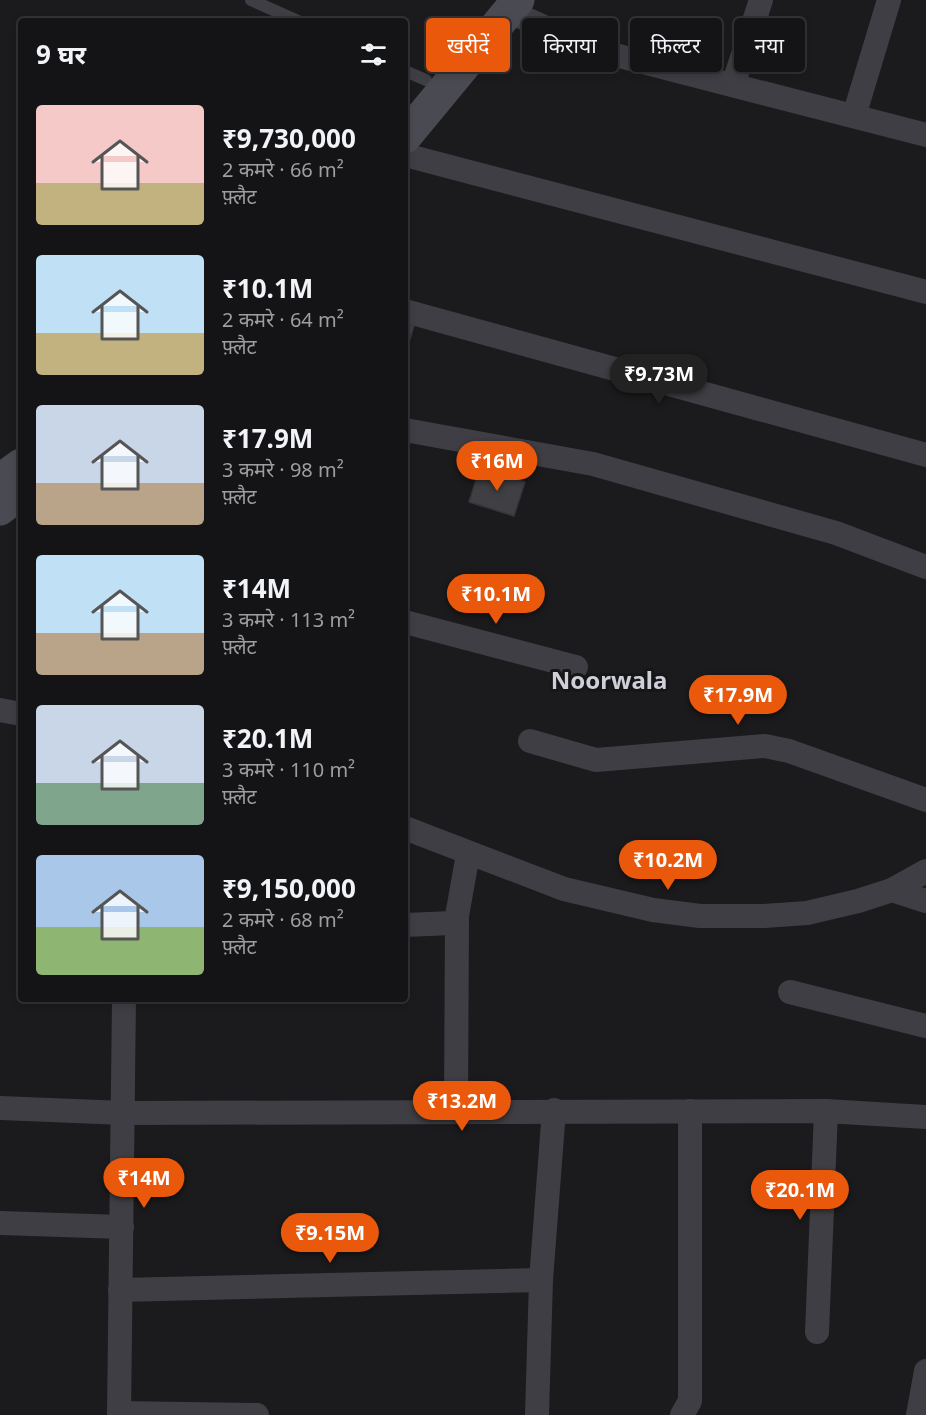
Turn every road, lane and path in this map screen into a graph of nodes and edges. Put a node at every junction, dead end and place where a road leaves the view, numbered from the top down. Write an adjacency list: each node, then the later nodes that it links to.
1 (251, 0): 5 (lane)
2 (761, 0): 7 (street)
3 (889, 0): 8 (street)
4 (507, 4): 6 (street); 7 (street); 9 (street)
5 (291, 18)
6 (412, 85)
7 (733, 85): 8 (street)
8 (854, 116): 10 (street)
9 (408, 132)
10 (926, 135)
11 (408, 156): 12 (street)
12 (926, 292)
13 (408, 312): 15 (street)
14 (408, 431): 20 (street)
15 (926, 455)
16 (18, 467): 17 (street)
17 (0, 480)
18 (18, 495): 19 (street)
19 (0, 509)
20 (926, 567)
21 (408, 623): 22 (street)
22 (576, 667)
23 (0, 710): 24 (street)
24 (18, 713)
25 (530, 741): 26 (street)
26 (926, 800)
27 (408, 829): 28 (street)
28 (468, 854): 30 (street); 32 (street)
29 (926, 870): 30 (street)
30 (892, 890): 31 (street)
31 (926, 901)
32 (457, 916): 33 (street); 39 (street)
33 (408, 925)
34 (790, 992): 36 (street)
35 (124, 1002): 42 (street)
36 (926, 1026)
37 (0, 1108): 42 (street)
38 (554, 1110): 39 (street); 40 (street); 46 (street)
39 (456, 1111): 42 (street)
40 (690, 1111): 41 (street); 53 (street)
41 (826, 1111): 43 (street); 48 (street)
42 (124, 1113): 45 (street)
43 (926, 1117)
44 (0, 1223): 45 (street)
45 (122, 1227): 47 (street)
46 (541, 1280): 47 (street); 52 (street)
47 (120, 1290): 50 (street)
48 (817, 1332)
49 (926, 1371): 54 (street)
50 (119, 1414): 51 (street)
51 (257, 1415)
52 (537, 1415)
53 (682, 1415)
54 (918, 1415)

